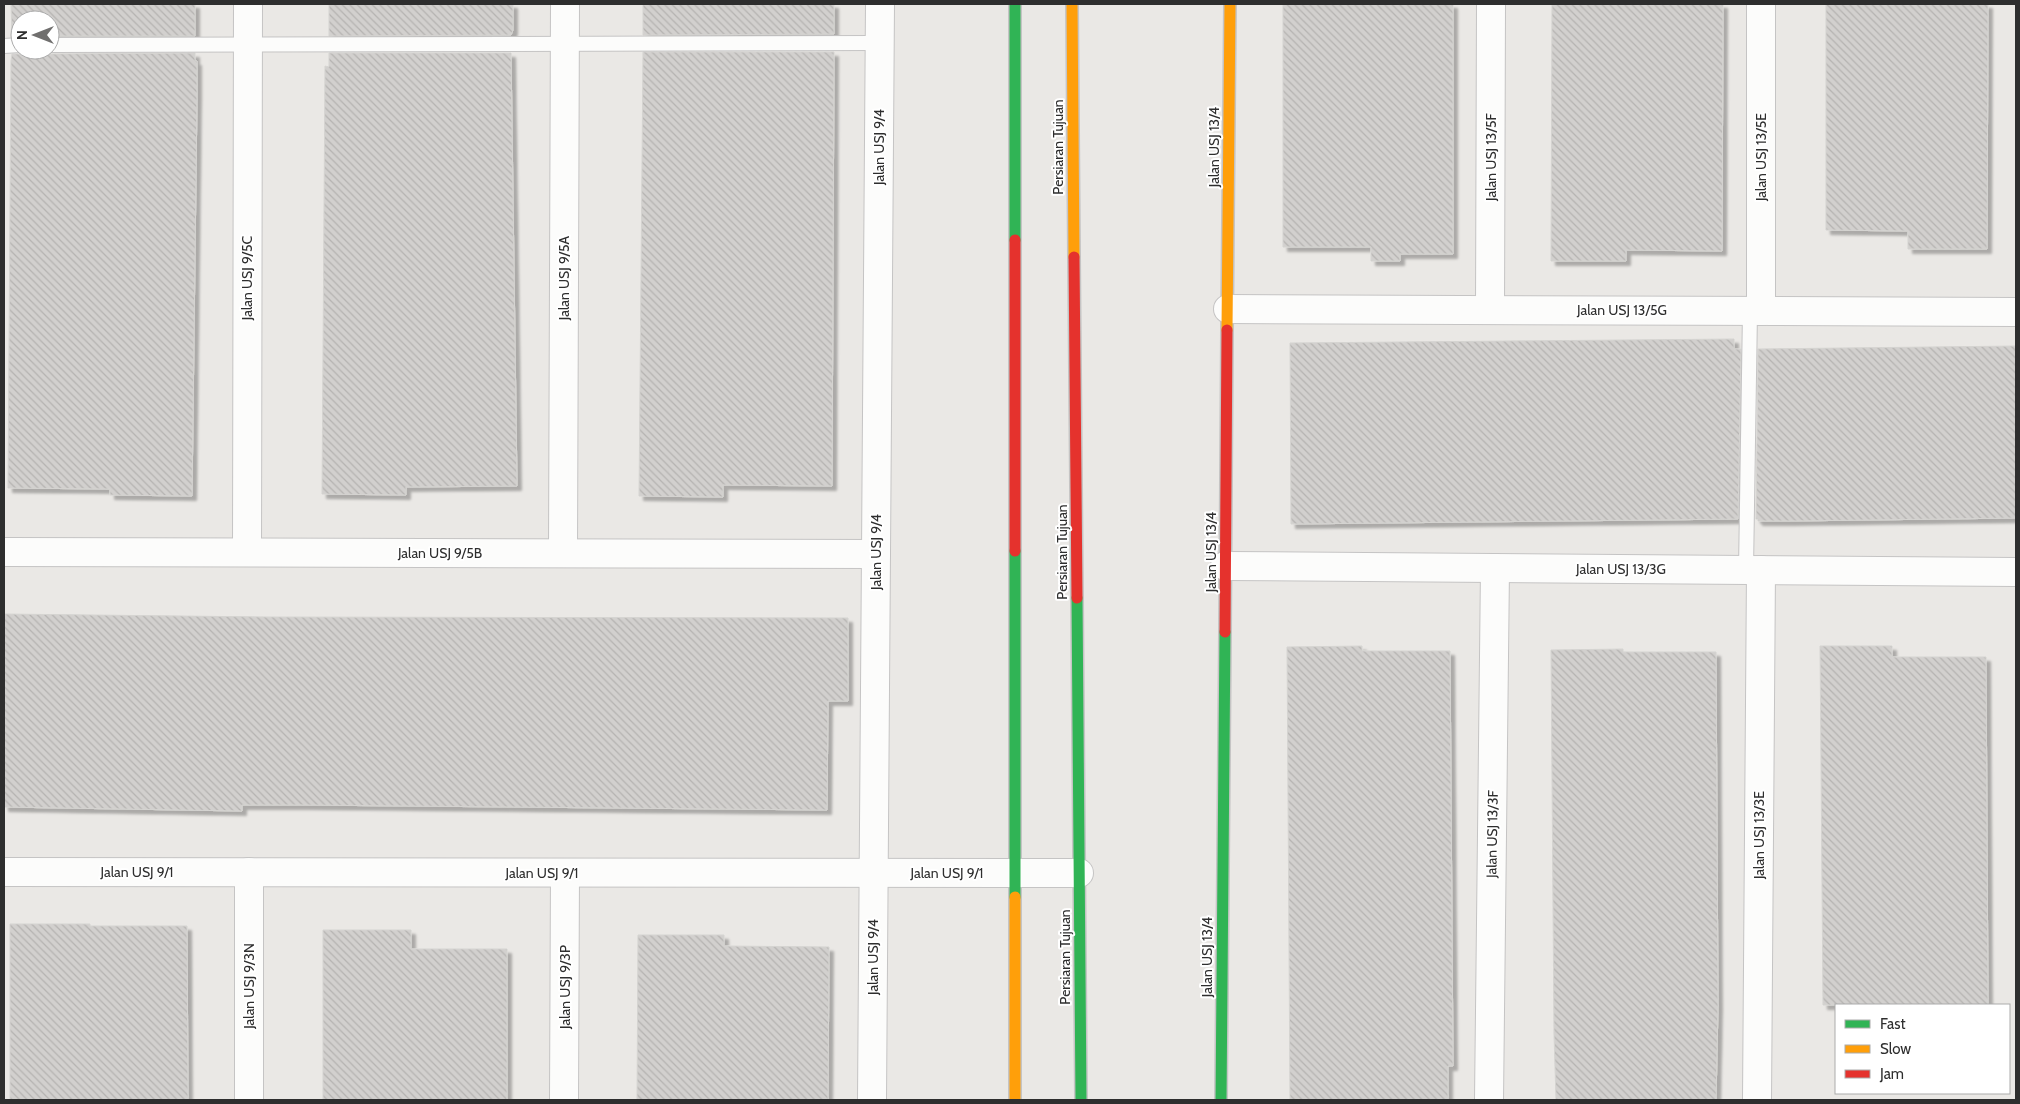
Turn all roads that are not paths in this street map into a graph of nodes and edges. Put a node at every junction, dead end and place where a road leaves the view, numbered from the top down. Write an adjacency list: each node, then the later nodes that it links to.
1 (248, 4): 12 (street, Jalan USJ 9/5C)
2 (565, 4): 10 (street, Jalan USJ 9/5A)
3 (880, 4): 9 (street, Jalan USJ 9/4)
4 (1015, 4): 29 (main road)
5 (1072, 4): 30 (main road, Persiaran Tujuan)
6 (1230, 4): 13 (main road, Jalan USJ 13/4)
7 (1492, 4): 14 (street, Jalan USJ 13/5F)
8 (1761, 4): 15 (street, Jalan USJ 13/5E)
9 (880, 43): 10 (lane); 20 (street, Jalan USJ 9/4)
10 (565, 44): 12 (lane); 19 (street, Jalan USJ 9/5A)
11 (60, 45): 12 (lane)
12 (248, 45): 18 (street, Jalan USJ 9/5C)
13 (1228, 309): 14 (street, Jalan USJ 13/5G); 21 (main road, Jalan USJ 13/4)
14 (1490, 310): 15 (street, Jalan USJ 13/5G)
15 (1755, 310): 16 (street, Jalan USJ 13/5G); 23 (lane)
16 (2016, 312)
17 (4, 552): 18 (street, Jalan USJ 9/5B)
18 (247, 552): 19 (street, Jalan USJ 9/5B)
19 (563, 553): 20 (street, Jalan USJ 9/5B)
20 (876, 554): 28 (street, Jalan USJ 9/4)
21 (1226, 566): 22 (street, Jalan USJ 13/3G); 36 (main road, Jalan USJ 13/4)
22 (1495, 568): 23 (street, Jalan USJ 13/3G); 37 (street, Jalan USJ 13/3F)
23 (1753, 570): 24 (street, Jalan USJ 13/3G); 38 (street, Jalan USJ 13/3E)
24 (2016, 572)
25 (4, 872): 26 (street, Jalan USJ 9/1)
26 (249, 872): 27 (street, Jalan USJ 9/1); 31 (street, Jalan USJ 9/3N)
27 (565, 873): 28 (street, Jalan USJ 9/1); 32 (street, Jalan USJ 9/3P)
28 (873, 873): 29 (street, Jalan USJ 9/1); 33 (street, Jalan USJ 9/4)
29 (1015, 873): 30 (street, Jalan USJ 9/1); 34 (main road)
30 (1080, 874): 35 (main road, Persiaran Tujuan)
31 (249, 1100)
32 (564, 1100)
33 (872, 1100)
34 (1016, 1100)
35 (1081, 1100)
36 (1221, 1100)
37 (1489, 1100)
38 (1757, 1100)

